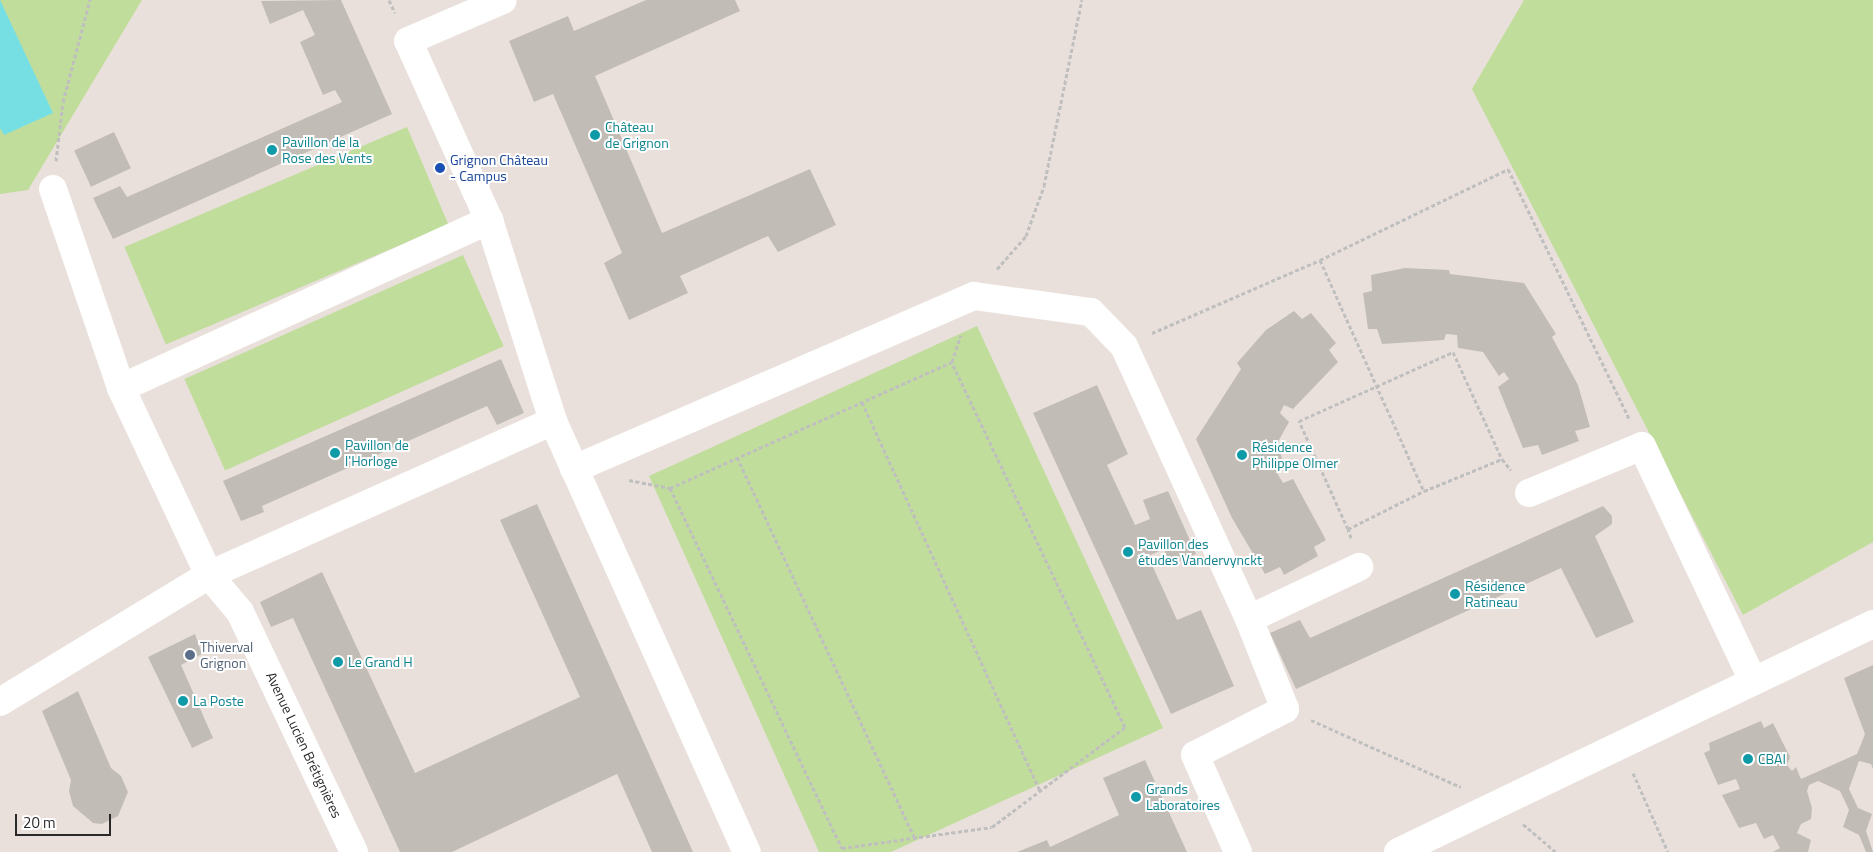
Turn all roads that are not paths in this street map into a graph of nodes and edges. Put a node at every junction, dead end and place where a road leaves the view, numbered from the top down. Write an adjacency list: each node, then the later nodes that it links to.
1 (503, 0): 3 (street)
2 (53, 189): 4 (street, Avenue Lucien Brétignières)
3 (489, 220): 4 (street); 5 (street)
4 (121, 388): 9 (street, Avenue Lucien Brétignières)
5 (553, 421): 6 (street); 9 (street)
6 (574, 469): 10 (street); 15 (street)
7 (1529, 493): 12 (street)
8 (1360, 568): 10 (street)
9 (209, 575): 13 (street); 14 (street, Avenue Lucien Brétignières)
10 (1248, 619): 16 (street)
11 (1873, 624): 12 (street)
12 (1754, 681): 17 (street)
13 (0, 702)
14 (354, 852)
15 (747, 852)
16 (1238, 852)
17 (1398, 852)

